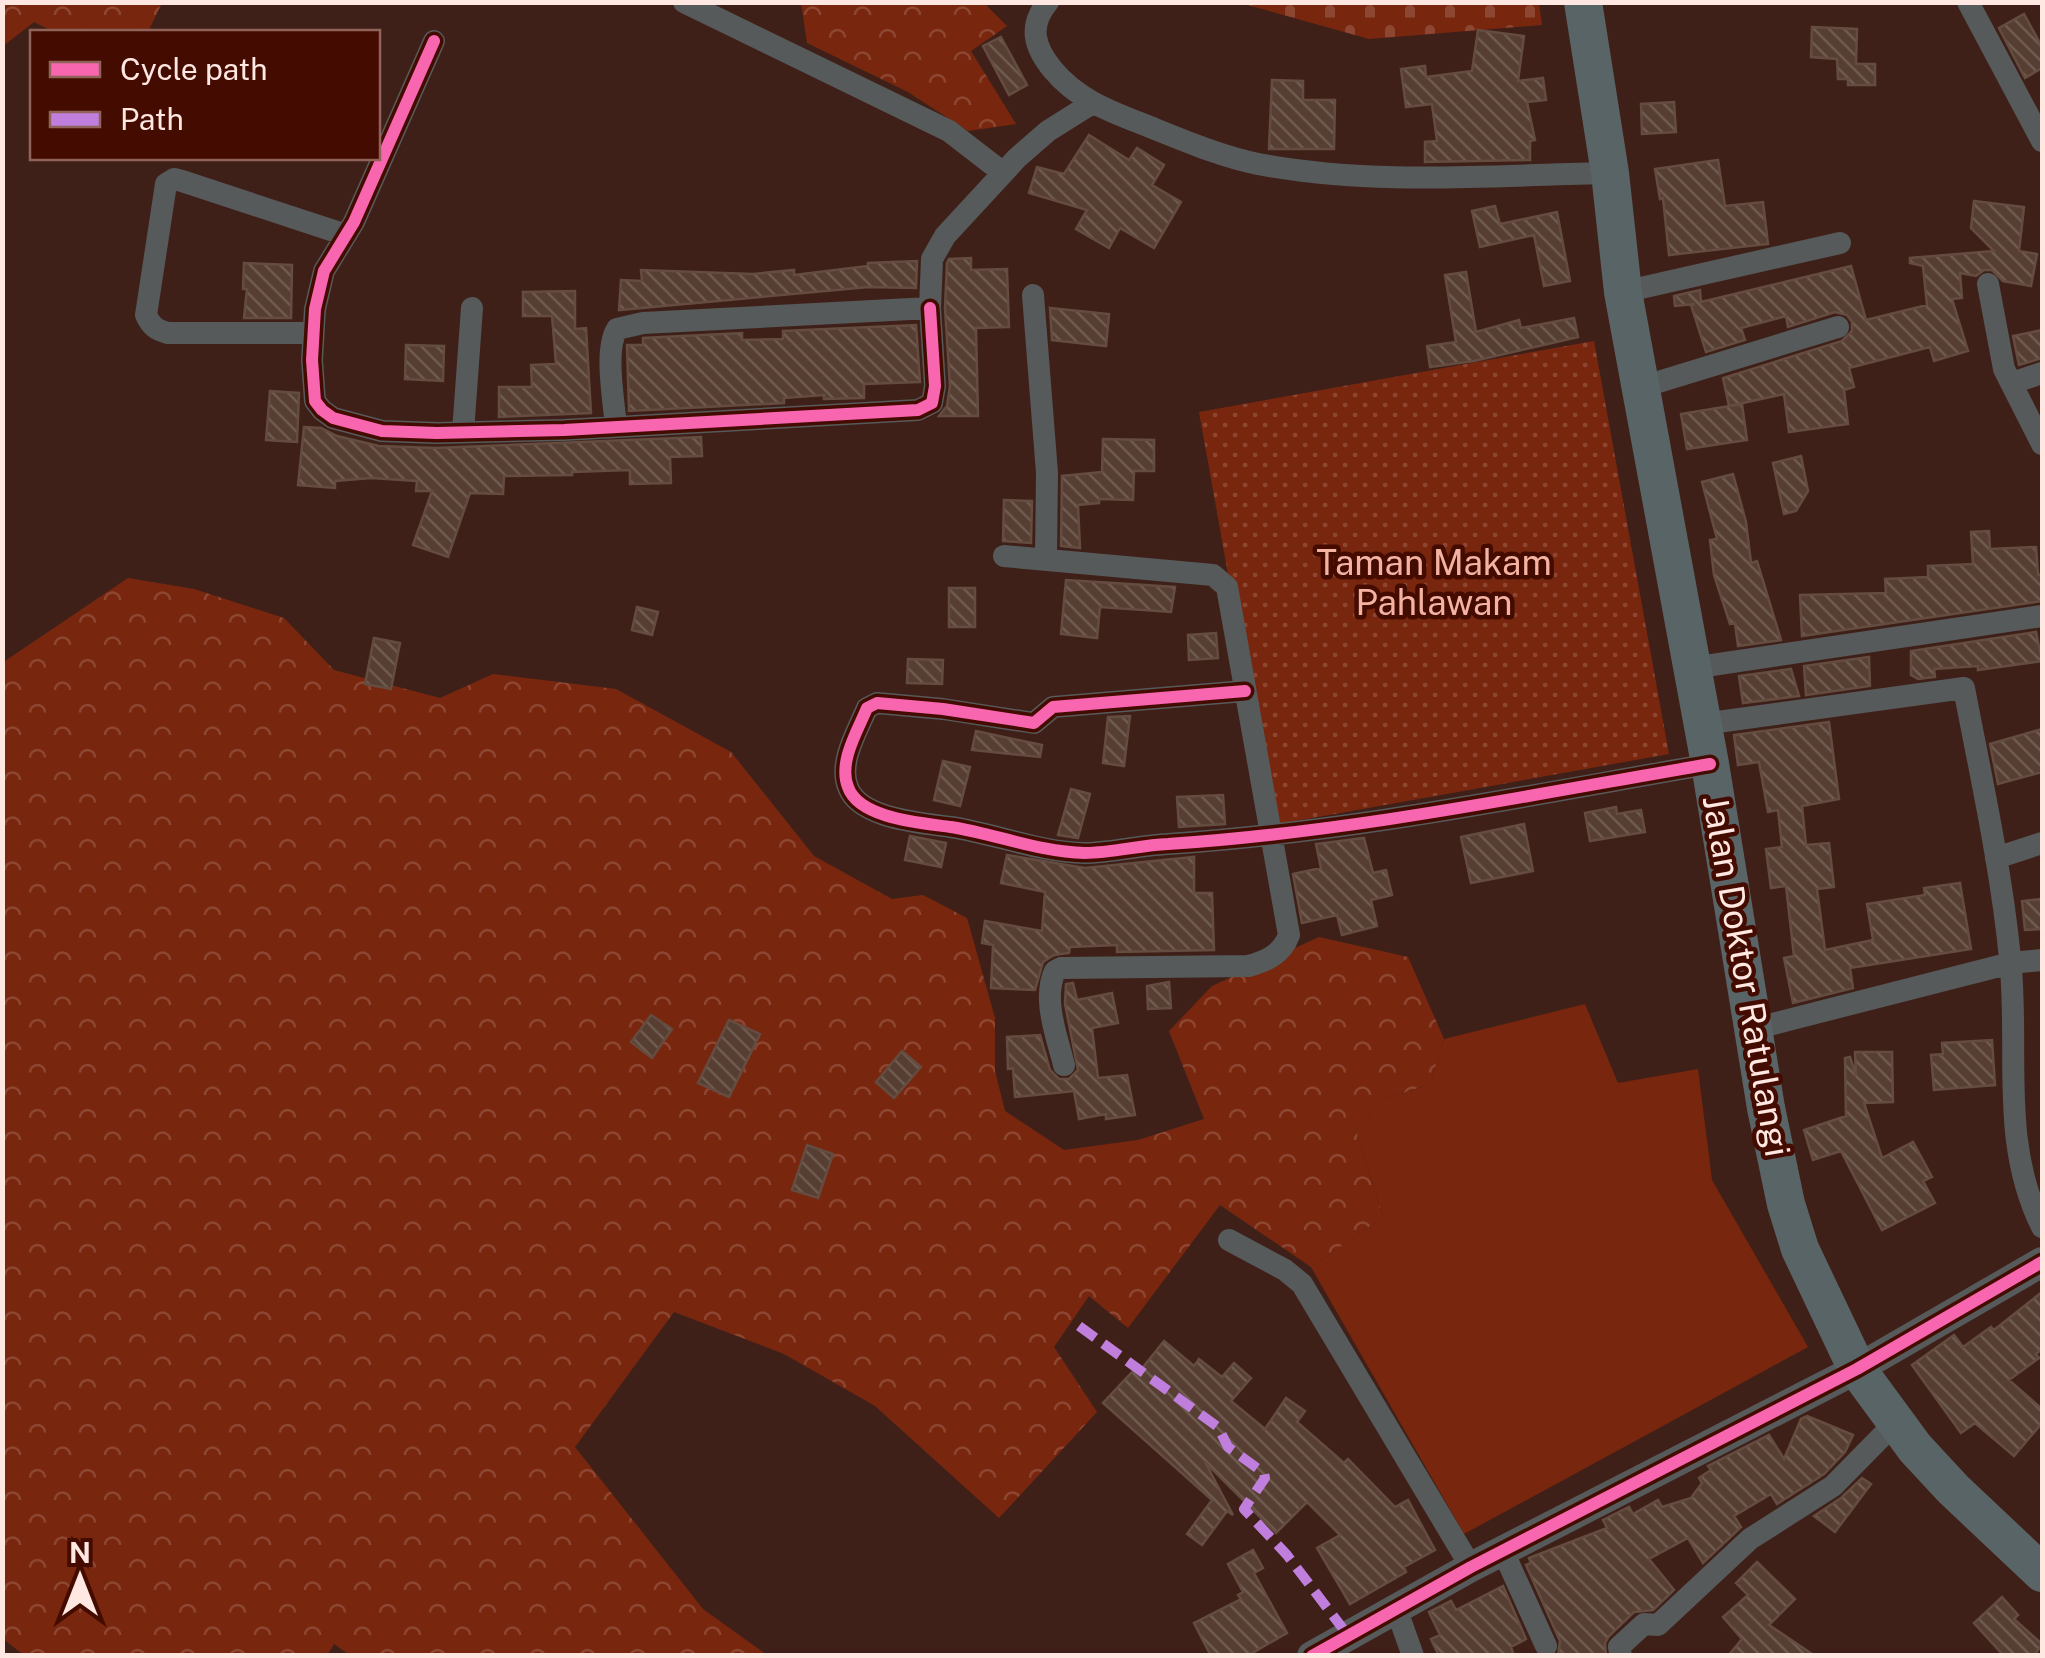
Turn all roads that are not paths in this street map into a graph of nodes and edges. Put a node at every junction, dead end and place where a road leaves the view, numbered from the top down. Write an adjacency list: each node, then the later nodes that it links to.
1 (684, 2): 10 (street)
2 (1048, 2): 6 (street)
3 (1583, 2): 11 (highway, Jalan Doktor Ratulangi)
4 (1968, 2): 7 (street)
5 (434, 41): 8 (street)
6 (1091, 104): 10 (street); 11 (street)
7 (2042, 141)
8 (380, 159)
9 (380, 160): 12 (street)
10 (1002, 172): 18 (street)
11 (1610, 173): 15 (highway, Jalan Doktor Ratulangi)
12 (346, 234): 20 (street); 20 (street)
13 (1840, 243): 15 (street)
14 (1988, 284): 22 (street)
15 (1623, 292): 23 (highway, Jalan Doktor Ratulangi)
16 (1033, 295): 28 (street)
17 (472, 308): 25 (street)
18 (930, 308): 24 (street); 24 (street)
19 (1838, 328): 23 (street)
20 (312, 333): 25 (street)
21 (2042, 373): 22 (street)
22 (2012, 383): 26 (street)
23 (1642, 386): 30 (highway, Jalan Doktor Ratulangi)
24 (616, 426): 25 (street)
25 (464, 432)
26 (2042, 444)
27 (1004, 556): 28 (street)
28 (1046, 558): 31 (street)
29 (2042, 616): 30 (street)
30 (1692, 668): 32 (highway, Jalan Doktor Ratulangi)
31 (1245, 691): 34 (street); 34 (street)
32 (1702, 724): 33 (highway, Jalan Doktor Ratulangi); 36 (street)
33 (1710, 764): 34 (street); 39 (highway, Jalan Doktor Ratulangi)
34 (1272, 837): 40 (street)
35 (2042, 843): 36 (street)
36 (1996, 858): 38 (street)
37 (2042, 960): 38 (street)
38 (2011, 963): 39 (street); 41 (street)
39 (1753, 1029): 44 (highway, Jalan Doktor Ratulangi)
40 (1064, 1065)
41 (2042, 1228)
42 (1229, 1240): 47 (street)
43 (2042, 1262): 44 (street)
44 (1856, 1369): 45 (highway, Jalan Doktor Ratulangi); 46 (street)
45 (1896, 1422): 48 (highway, Jalan Doktor Ratulangi); 53 (street)
46 (1503, 1551): 47 (street); 50 (street)
47 (1472, 1567): 49 (street)
48 (2042, 1572)
49 (1396, 1608): 51 (street); 52 (street)
50 (1546, 1646)
51 (1312, 1656)
52 (1413, 1656)
53 (1621, 1656)

